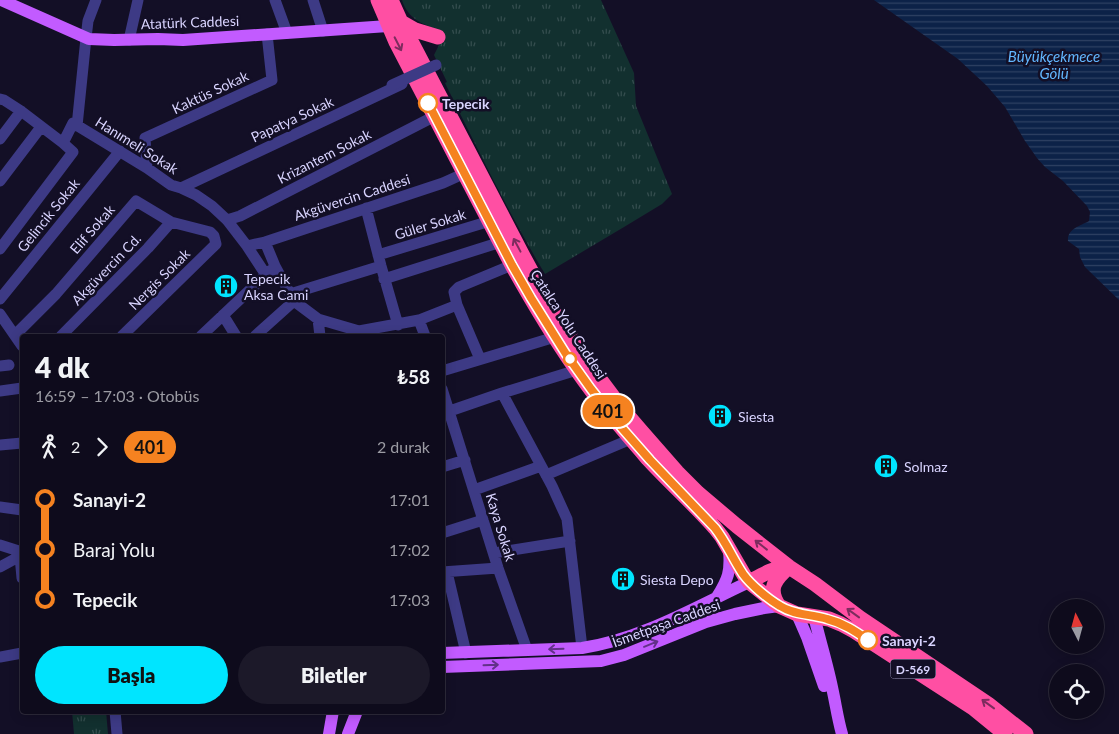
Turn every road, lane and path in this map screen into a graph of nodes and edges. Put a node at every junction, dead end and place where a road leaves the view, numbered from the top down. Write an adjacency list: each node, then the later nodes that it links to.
1 (1, 0): 12 (main road, Atatürk Caddesi)
2 (96, 0): 12 (street, Hanımeli Sokak)
3 (138, 0): 13 (street)
4 (275, 0): 10 (street)
5 (313, 0): 9 (street)
6 (378, 0): 8 (highway, Çatalca Yolu Caddesi / D-569)
7 (391, 0): 8 (highway, Çatalca Yolu Caddesi / D-569)
8 (395, 24): 9 (main road, Atatürk Caddesi); 14 (highway, Çatalca Yolu Caddesi / D-569); 14 (highway); 16 (highway, Çatalca Yolu Caddesi / D-569, one-way to 16)
9 (324, 31): 10 (main road, Atatürk Caddesi)
10 (287, 33): 11 (main road, Atatürk Caddesi)
11 (267, 34): 13 (main road, Atatürk Caddesi); 26 (street, Kaktüs Sokak)
12 (86, 38): 13 (main road, Atatürk Caddesi); 21 (street, Hanımeli Sokak)
13 (129, 40)
14 (421, 59): 87 (highway, Çatalca Yolu Caddesi / D-569, one-way to 14)
15 (436, 64): 17 (street, bridge)
16 (415, 78): 20 (highway, Çatalca Yolu Caddesi / D-569); 29 (street, Papatya Sokak)
17 (392, 85)
18 (1, 102): 19 (street)
19 (21, 111): 22 (street); 23 (street)
20 (434, 116): 27 (highway, Çatalca Yolu Caddesi / D-569); 31 (street, Krizantem Sokak)
21 (75, 124): 24 (street); 25 (street, Hanımeli Sokak)
22 (41, 127): 24 (street); 28 (street)
23 (0, 139)
24 (63, 143): 38 (street)
25 (120, 151): 26 (street, Hanımeli Sokak); 45 (street, Gelincik Sokak)
26 (147, 168): 29 (street, Hanımeli Sokak)
27 (465, 173): 30 (street, Akgüvercin Caddesi); 32 (highway, Çatalca Yolu Caddesi / D-569)
28 (0, 181)
29 (181, 188): 31 (street, Hanımeli Sokak)
30 (366, 208): 34 (street, Akgüvercin Caddesi); 39 (street)
31 (227, 220): 37 (street, Hanımeli Sokak)
32 (490, 221): 35 (highway, Çatalca Yolu Caddesi / D-569); 39 (street, Güler Sokak)
33 (171, 222): 36 (street, Elif Sokak); 52 (street, Akgüvercin Cd.); 59 (street, Elif Sokak)
34 (265, 242): 37 (street, Akgüvercin Caddesi); 41 (street)
35 (500, 242): 40 (highway, Çatalca Yolu Caddesi / D-569); 43 (street)
36 (216, 244): 53 (street, Nergis Sokak)
37 (247, 246): 42 (street, Hanımeli Sokak)
38 (0, 249)
39 (380, 261): 43 (street); 44 (street, Güler Sokak)
40 (512, 265): 46 (street); 60 (highway, Çatalca Yolu Caddesi / D-569)
41 (276, 266): 42 (street); 44 (street)
42 (266, 275): 48 (street)
43 (384, 279): 51 (street)
44 (292, 297): 49 (street); 56 (street)
45 (0, 299)
46 (457, 305): 50 (street); 62 (street)
47 (0, 314): 59 (street)
48 (223, 315): 54 (street); 55 (street)
49 (318, 319): 51 (street); 57 (street)
50 (419, 320): 51 (street); 58 (street)
51 (398, 324)
52 (63, 334)
53 (124, 334)
54 (203, 334)
55 (235, 334)
56 (257, 334)
57 (320, 334)
58 (424, 334)
59 (15, 335): 61 (street)
60 (555, 337): 62 (street); 64 (highway, Çatalca Yolu Caddesi / D-569)
61 (20, 343)
62 (480, 359): 63 (street)
63 (445, 370)
64 (577, 370): 67 (street); 69 (highway, Çatalca Yolu Caddesi / D-569)
65 (20, 388): 66 (street)
66 (0, 392)
67 (502, 393): 68 (street); 74 (street)
68 (446, 412): 72 (street, Kaya Sokak)
69 (631, 439): 74 (street); 82 (highway, Çatalca Yolu Caddesi / D-569)
70 (20, 443): 71 (street)
71 (0, 445)
72 (465, 460): 73 (street); 75 (street, Kaya Sokak)
73 (445, 465)
74 (543, 470): 75 (street); 80 (street)
75 (474, 490): 78 (street, Kaya Sokak)
76 (0, 507): 77 (street)
77 (20, 510)
78 (483, 520): 79 (street); 84 (street, Kaya Sokak)
79 (445, 532)
80 (570, 541): 84 (street); 98 (street)
81 (0, 544): 83 (street)
82 (729, 550): 90 (highway, Çatalca Yolu Caddesi / D-569); 92 (main road)
83 (20, 553)
84 (494, 554): 88 (street, Kaya Sokak)
85 (20, 555): 86 (street)
86 (0, 567)
87 (789, 567): 90 (highway); 91 (highway, Çatalca Yolu Caddesi / D-569); 93 (highway)
88 (498, 568): 89 (street); 99 (street, Kaya Sokak)
89 (445, 572): 101 (street)
90 (749, 582): 92 (main road, İsmetpaşa Caddesi); 93 (highway, Çatalca Yolu Caddesi / D-569)
91 (815, 584): 95 (highway); 115 (highway, Çatalca Yolu Caddesi / D-569, one-way to 91)
92 (717, 597): 96 (main road, İsmetpaşa Caddesi)
93 (780, 606): 94 (highway, Çatalca Yolu Caddesi / D-569); 97 (main road, İsmetpaşa Caddesi)
94 (797, 614): 95 (highway, Çatalca Yolu Caddesi / D-569); 109 (main road)
95 (814, 616): 109 (main road); 114 (highway, Çatalca Yolu Caddesi / D-569)
96 (675, 617): 97 (main road); 98 (main road, İsmetpaşa Caddesi)
97 (681, 631): 104 (main road, İsmetpaşa Caddesi, one-way to 97)
98 (582, 648): 99 (main road, İsmetpaşa Caddesi, one-way to 99)
99 (531, 650): 101 (main road, İsmetpaşa Caddesi); 104 (main road)
100 (20, 653): 103 (street)
101 (466, 653): 102 (main road, İsmetpaşa Caddesi)
102 (445, 654)
103 (0, 657)
104 (536, 663): 105 (main road, İsmetpaşa Caddesi, one-way to 104)
105 (445, 667)
106 (115, 714): 110 (street)
107 (332, 714): 111 (main road)
108 (356, 714): 112 (main road)
109 (837, 716): 113 (main road)
110 (117, 734)
111 (329, 734)
112 (348, 734)
113 (842, 734)
114 (1005, 734)
115 (1026, 734)

